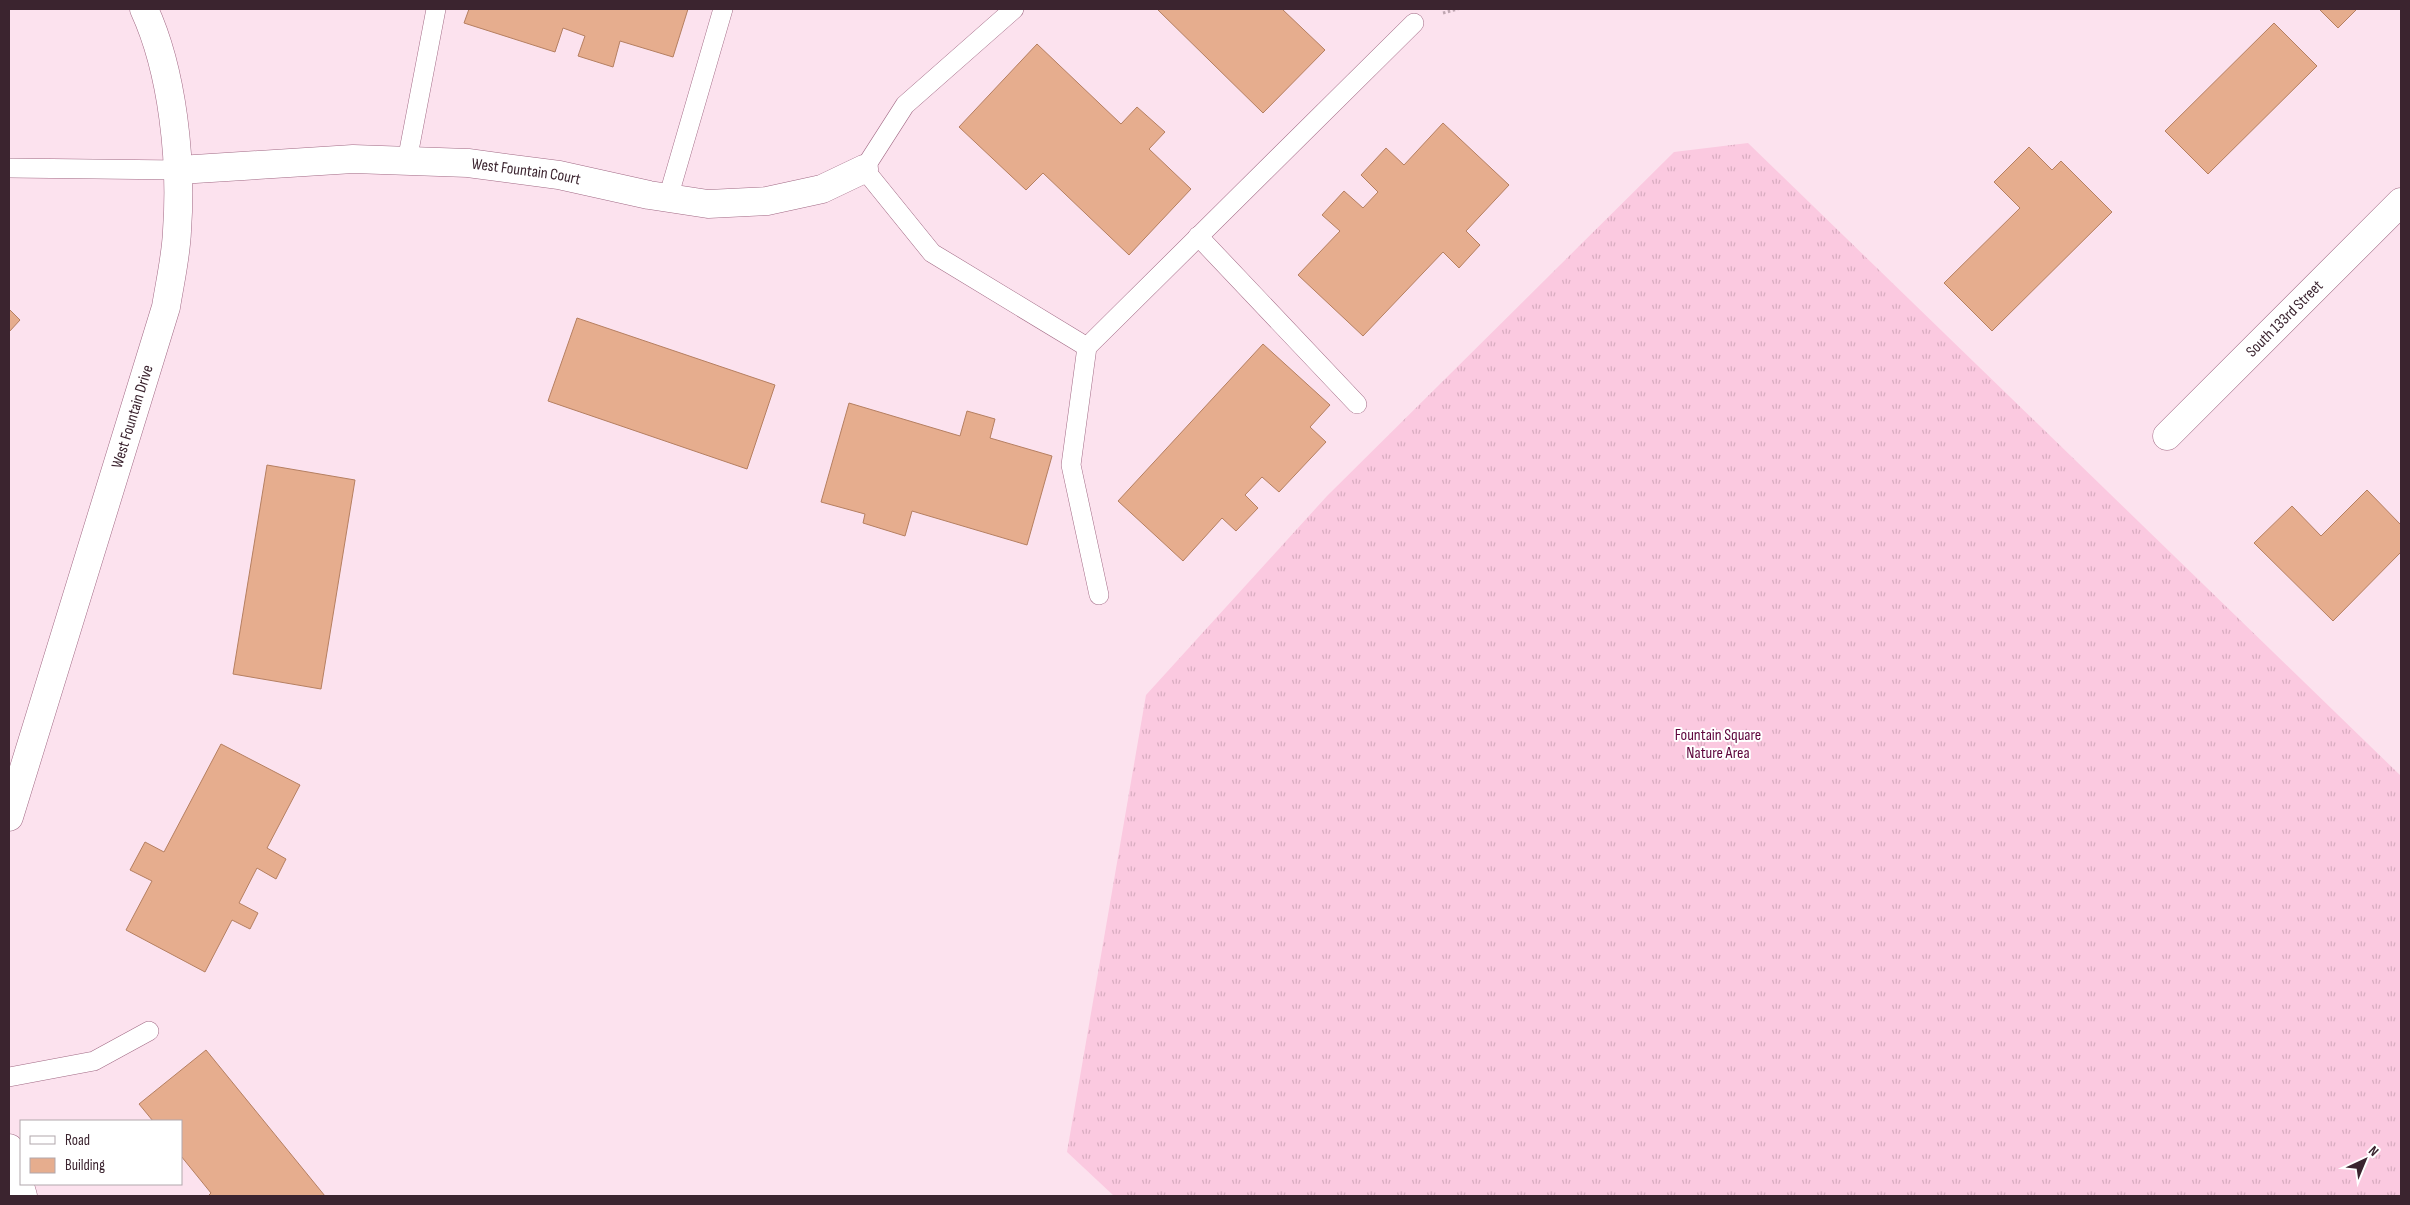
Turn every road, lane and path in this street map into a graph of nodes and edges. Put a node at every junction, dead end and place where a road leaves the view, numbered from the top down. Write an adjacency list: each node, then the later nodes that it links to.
1 (144, 9): 9 (street, West Fountain Drive)
2 (436, 9): 6 (lane)
3 (723, 9): 10 (lane)
4 (1014, 9): 8 (lane)
5 (1414, 23): 12 (lane)
6 (407, 161): 9 (street, West Fountain Court); 10 (street, West Fountain Court)
7 (9, 168): 9 (lane)
8 (864, 169): 10 (street, West Fountain Court); 13 (lane)
9 (179, 170): 17 (street, West Fountain Drive)
10 (668, 198)
11 (2401, 202): 15 (street, South 133rd Street)
12 (1198, 236): 13 (lane); 14 (lane)
13 (1087, 347): 16 (lane)
14 (1357, 404)
15 (2167, 436)
16 (1099, 595)
17 (15, 773): 18 (street, West Fountain Drive)
18 (9, 818)
19 (149, 1031): 20 (lane)
20 (9, 1077)
21 (9, 1148): 22 (street)
22 (23, 1196)

